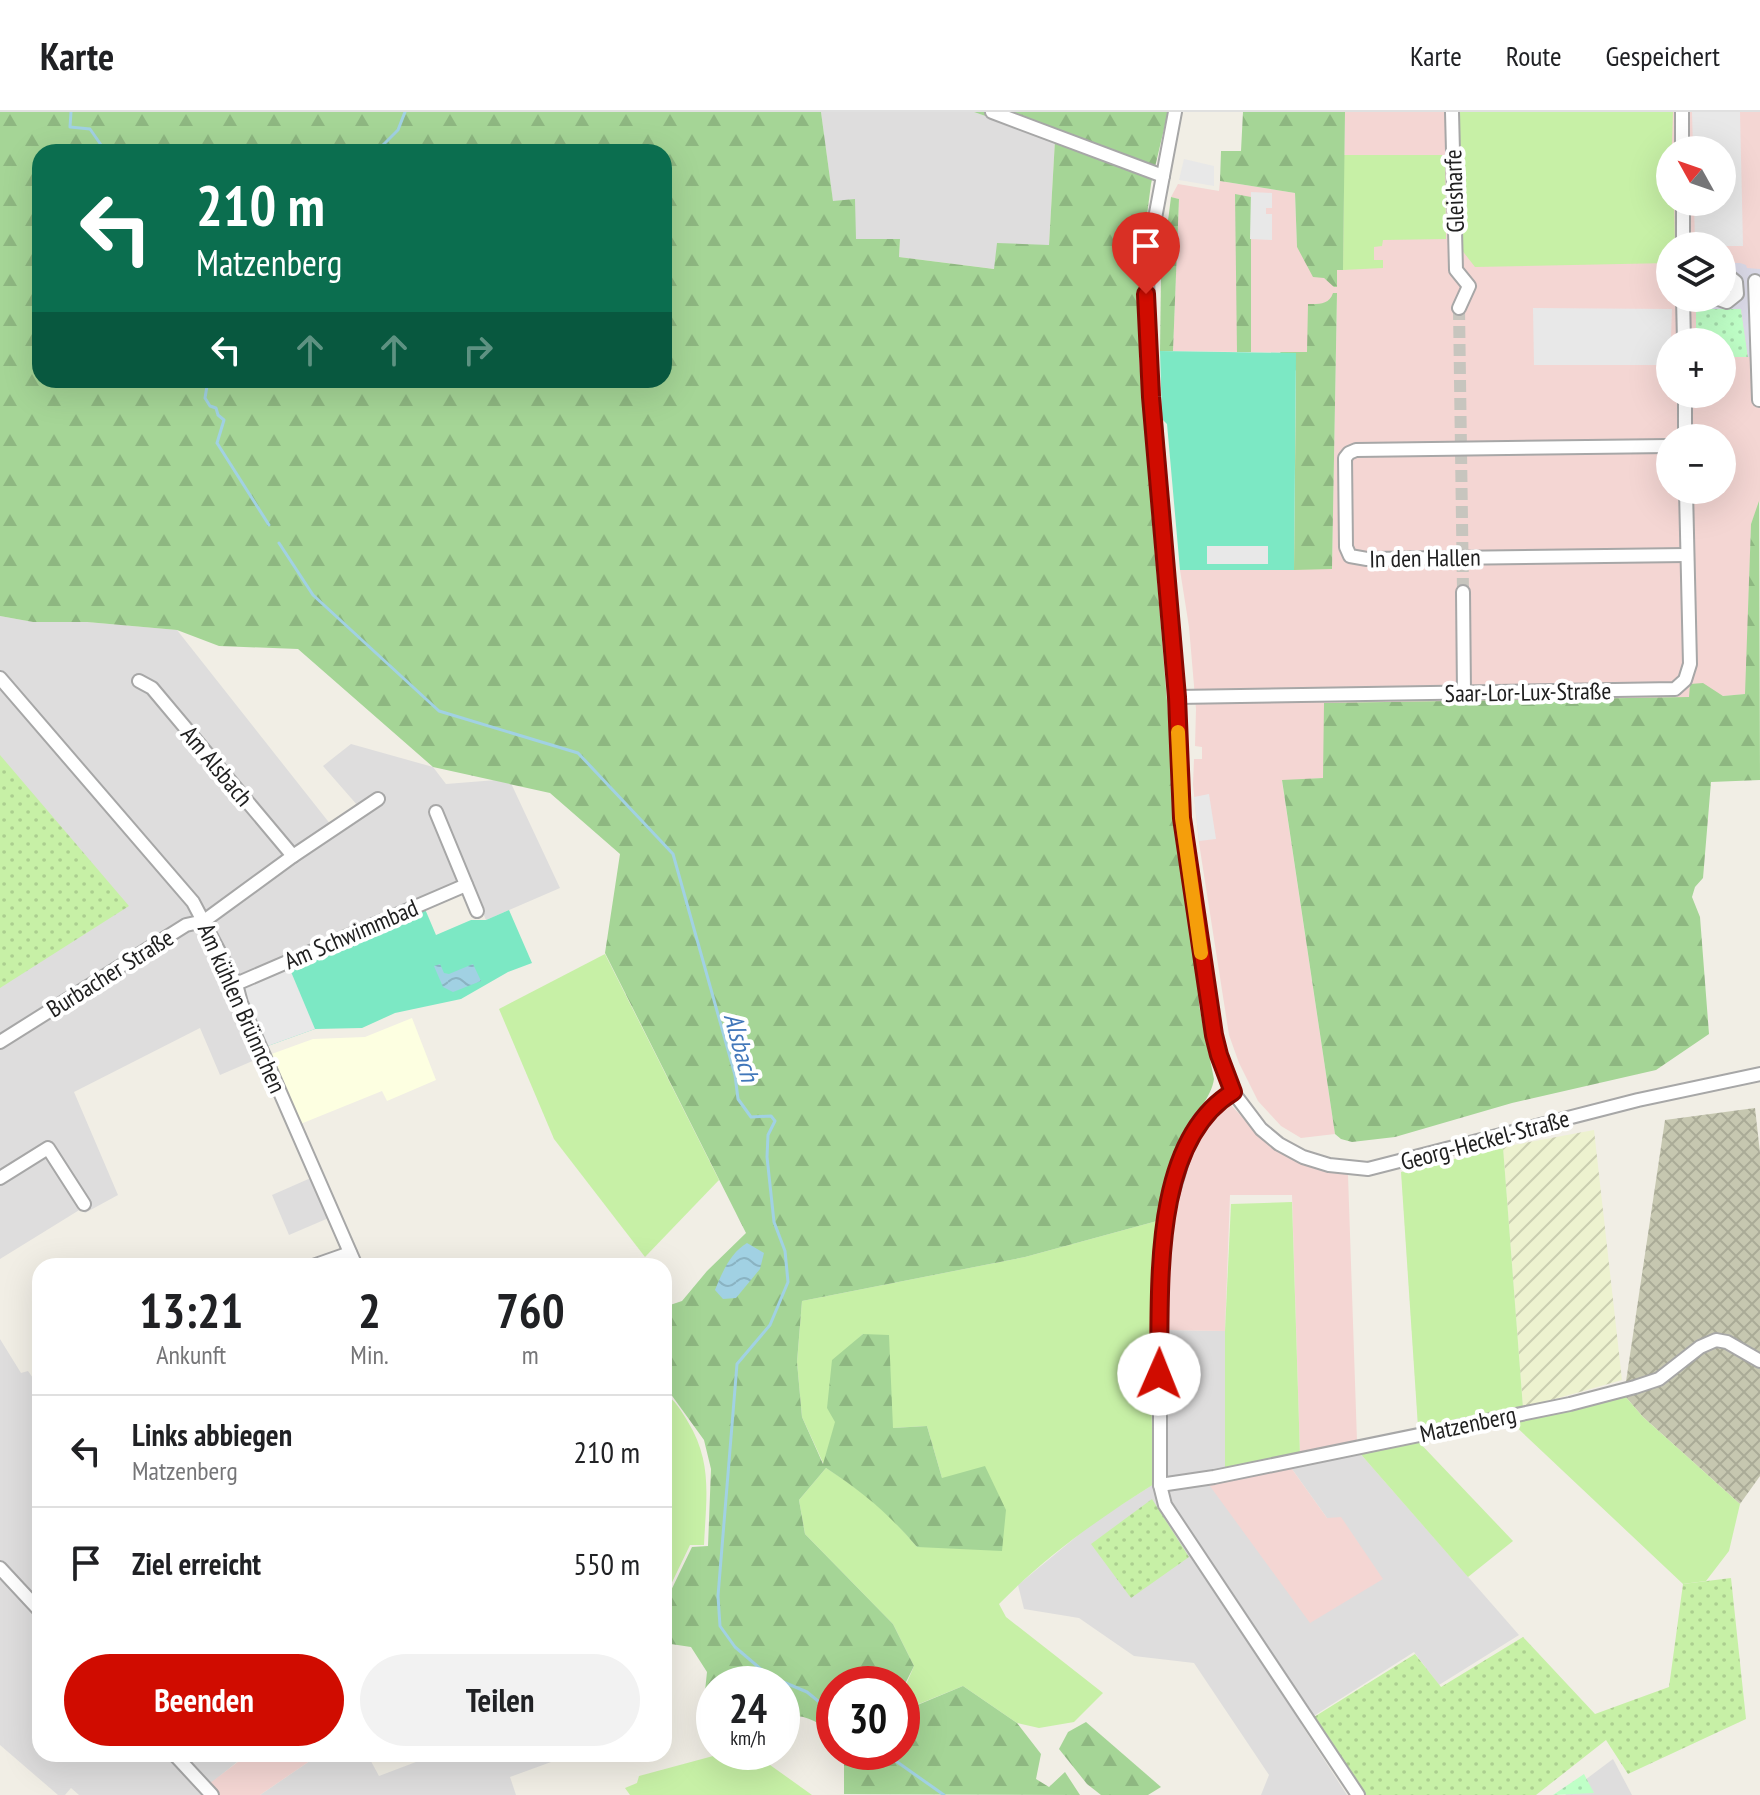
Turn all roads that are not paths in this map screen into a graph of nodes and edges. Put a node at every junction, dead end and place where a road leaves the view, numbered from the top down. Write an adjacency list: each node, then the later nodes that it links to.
1 (992, 112): 6 (street)
2 (1175, 112): 6 (street)
3 (1452, 112): 10 (street, Gleisharfe)
4 (1682, 112): 5 (street)
5 (1682, 136)
6 (1163, 176): 19 (street)
7 (1757, 281): 8 (street); 11 (street)
8 (1736, 282): 9 (street)
9 (1736, 295)
10 (1459, 308)
11 (1759, 400)
12 (1656, 446): 14 (street, In den Hallen)
13 (1686, 504): 14 (street, Saar-Lor-Lux-Straße)
14 (1687, 555): 18 (street, Saar-Lor-Lux-Straße)
15 (1463, 592): 18 (street, In den Hallen)
16 (0, 678): 25 (street, Am kühlen Brünnchen)
17 (139, 681): 22 (street, Am Alsbach)
18 (1464, 693): 19 (street, Saar-Lor-Lux-Straße)
19 (1177, 697): 29 (street)
20 (378, 799): 22 (street, Burbacher Straße)
21 (436, 812): 23 (street)
22 (293, 856): 25 (street, Burbacher Straße)
23 (466, 885): 24 (street); 26 (street, Am Schwimmbad)
24 (477, 911)
25 (204, 921): 26 (street, Am kühlen Brünnchen); 27 (street, Burbacher Straße)
26 (236, 984): 32 (street, Am kühlen Brünnchen)
27 (0, 1042)
28 (1760, 1074): 29 (street, Georg-Heckel-Straße)
29 (1233, 1092): 36 (street)
30 (0, 1178): 31 (street)
31 (84, 1204)
32 (350, 1253): 33 (street); 34 (street, Am kühlen Brünnchen)
33 (336, 1258)
34 (352, 1258)
35 (1760, 1361): 36 (street, Matzenberg)
36 (1160, 1485): 41 (street)
37 (0, 1568): 38 (street)
38 (32, 1602)
39 (181, 1762): 40 (street)
40 (212, 1795)
41 (1358, 1795)

